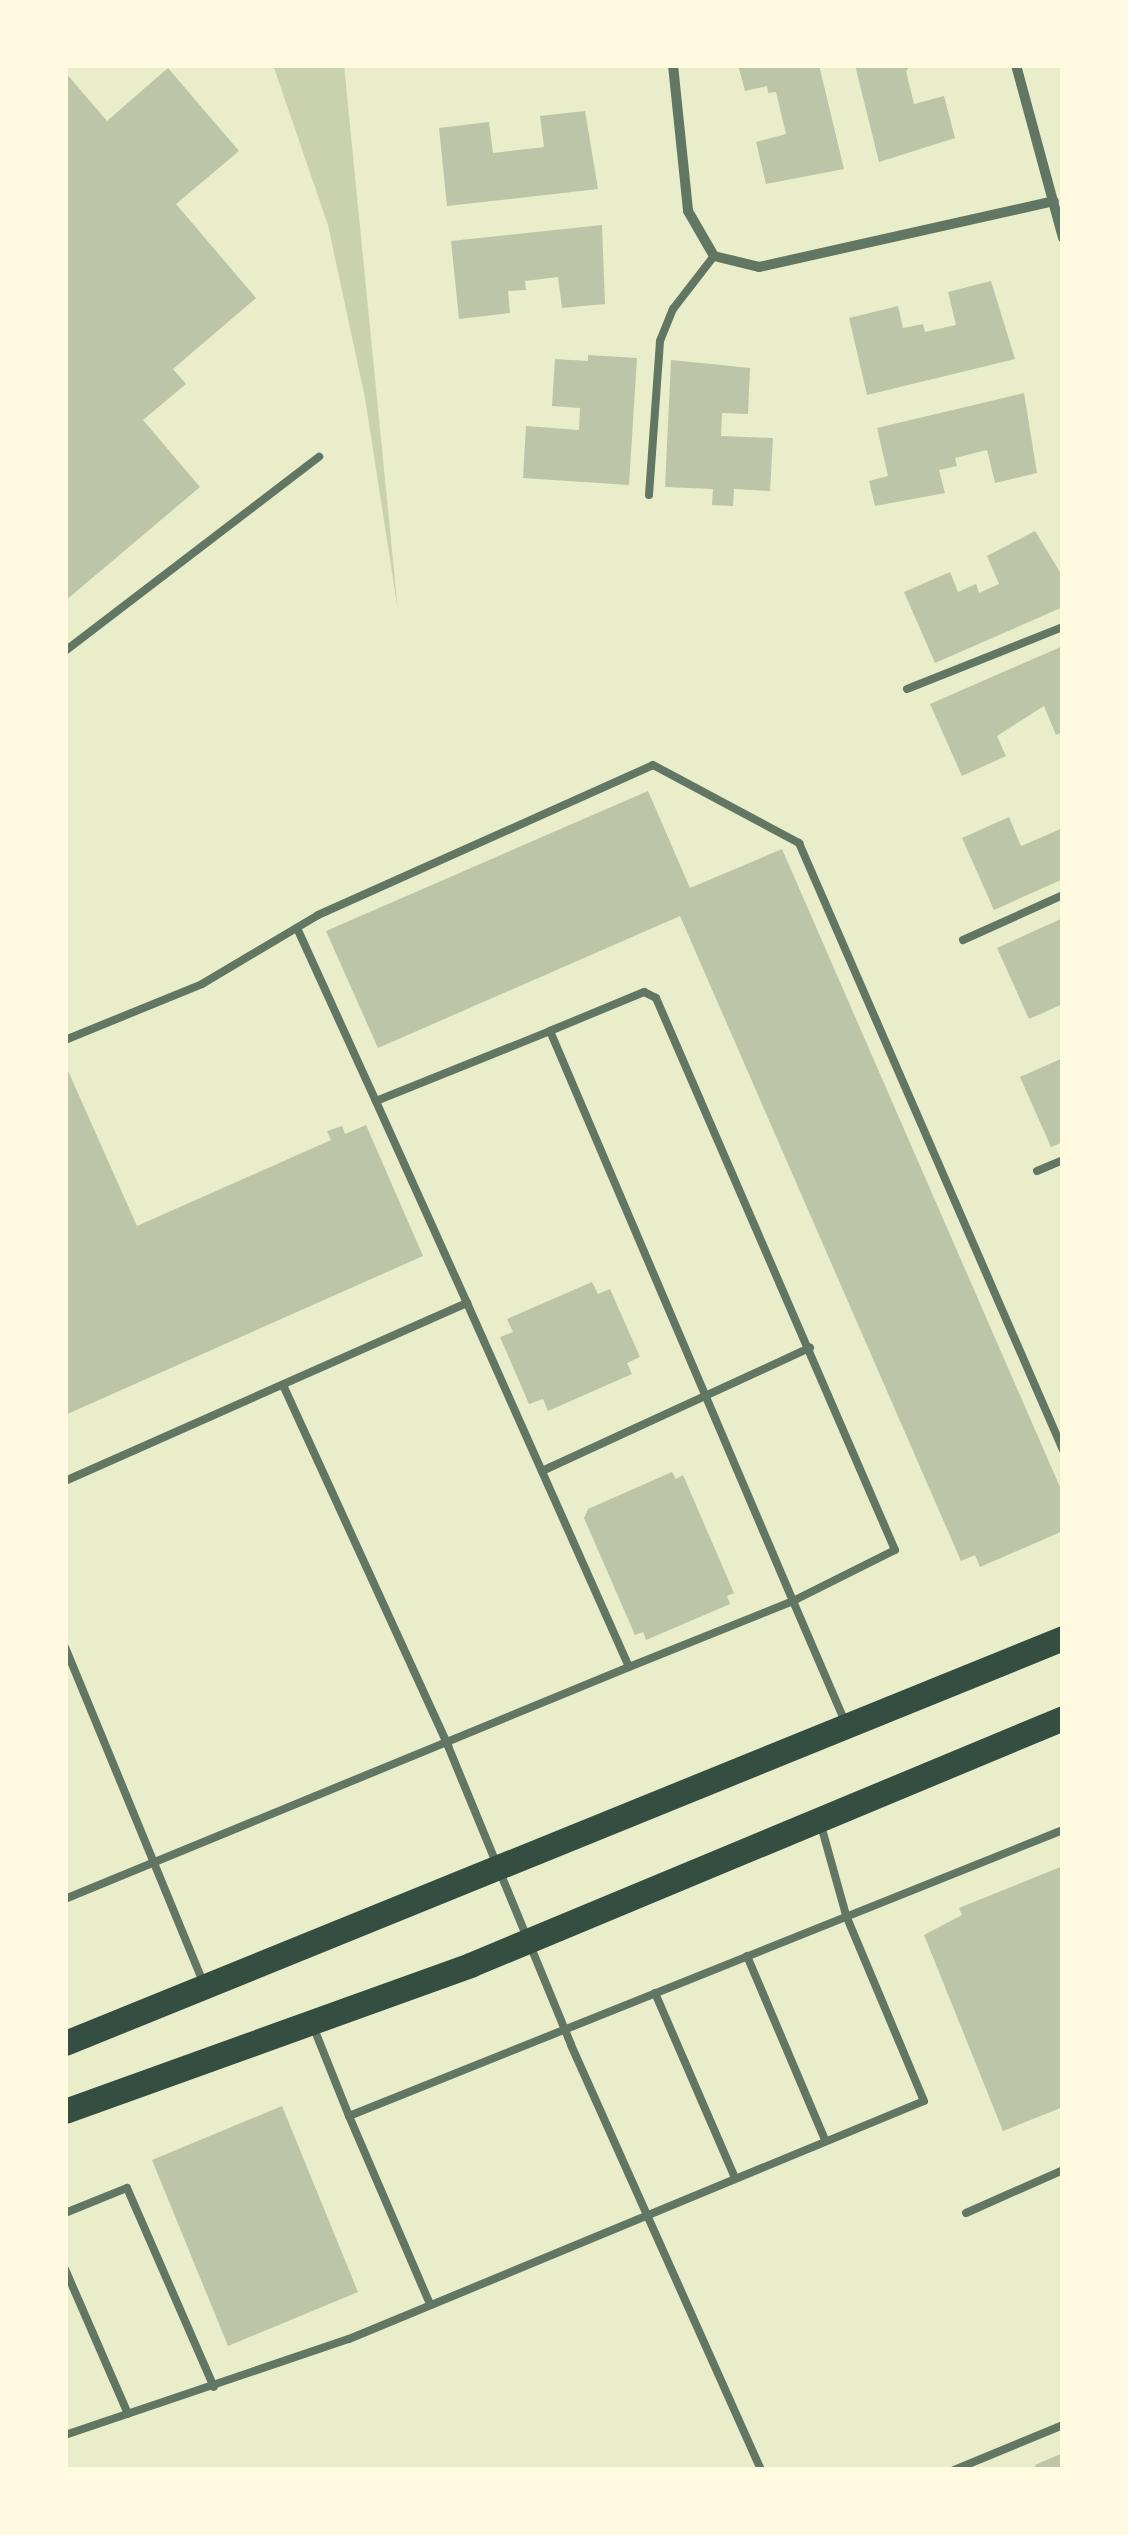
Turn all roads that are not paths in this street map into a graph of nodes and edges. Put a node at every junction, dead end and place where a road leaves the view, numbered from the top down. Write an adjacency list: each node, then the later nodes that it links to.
1 (674, 65): 5 (street)
2 (1016, 65): 3 (street)
3 (1054, 201): 4 (street); 5 (street)
4 (1063, 238)
5 (714, 256): 7 (lane)
6 (319, 456): 9 (lane)
7 (649, 495)
8 (1063, 626): 10 (lane)
9 (65, 651)
10 (907, 689)
11 (1063, 895): 13 (lane)
12 (297, 928): 15 (lane); 16 (lane); 23 (lane)
13 (963, 940)
14 (550, 1031): 16 (lane); 20 (lane); 22 (lane)
15 (65, 1040)
16 (376, 1101): 19 (lane)
17 (1063, 1160): 18 (lane)
18 (1038, 1171)
19 (467, 1303): 21 (lane); 24 (lane)
20 (810, 1348): 22 (lane); 26 (lane)
21 (283, 1385): 25 (lane); 32 (lane)
22 (706, 1396): 24 (lane); 26 (lane)
23 (1063, 1450)
24 (542, 1472): 29 (lane)
25 (65, 1481)
26 (792, 1601): 29 (lane); 31 (lane)
27 (1063, 1638): 31 (main road)
28 (65, 1646): 35 (lane)
29 (628, 1667): 32 (lane)
30 (1063, 1718): 33 (main road)
31 (846, 1726): 36 (main road)
32 (448, 1746): 35 (lane); 36 (lane)
33 (819, 1818): 38 (lane); 39 (main road)
34 (1063, 1830): 38 (lane)
35 (156, 1862): 37 (lane); 41 (lane)
36 (498, 1867): 39 (lane); 41 (main road)
37 (65, 1899)
38 (846, 1915): 40 (lane); 48 (lane)
39 (528, 1940): 43 (main road); 44 (lane)
40 (747, 1956): 42 (lane); 48 (lane)
41 (204, 1986): 45 (main road)
42 (655, 1994): 44 (lane); 50 (lane)
43 (313, 2026): 46 (main road); 47 (lane)
44 (565, 2031): 47 (lane); 53 (lane)
45 (65, 2043)
46 (65, 2111)
47 (349, 2116): 55 (lane)
48 (825, 2140): 50 (lane)
49 (1063, 2170): 52 (lane)
50 (734, 2178): 53 (lane)
51 (65, 2213): 56 (lane)
52 (966, 2213)
53 (648, 2214): 55 (lane); 60 (lane)
54 (65, 2269): 57 (lane)
55 (430, 2302): 56 (lane)
56 (214, 2387): 57 (lane)
57 (128, 2414): 59 (lane)
58 (1063, 2425): 61 (lane)
59 (65, 2434)
60 (761, 2470)
61 (954, 2470)

